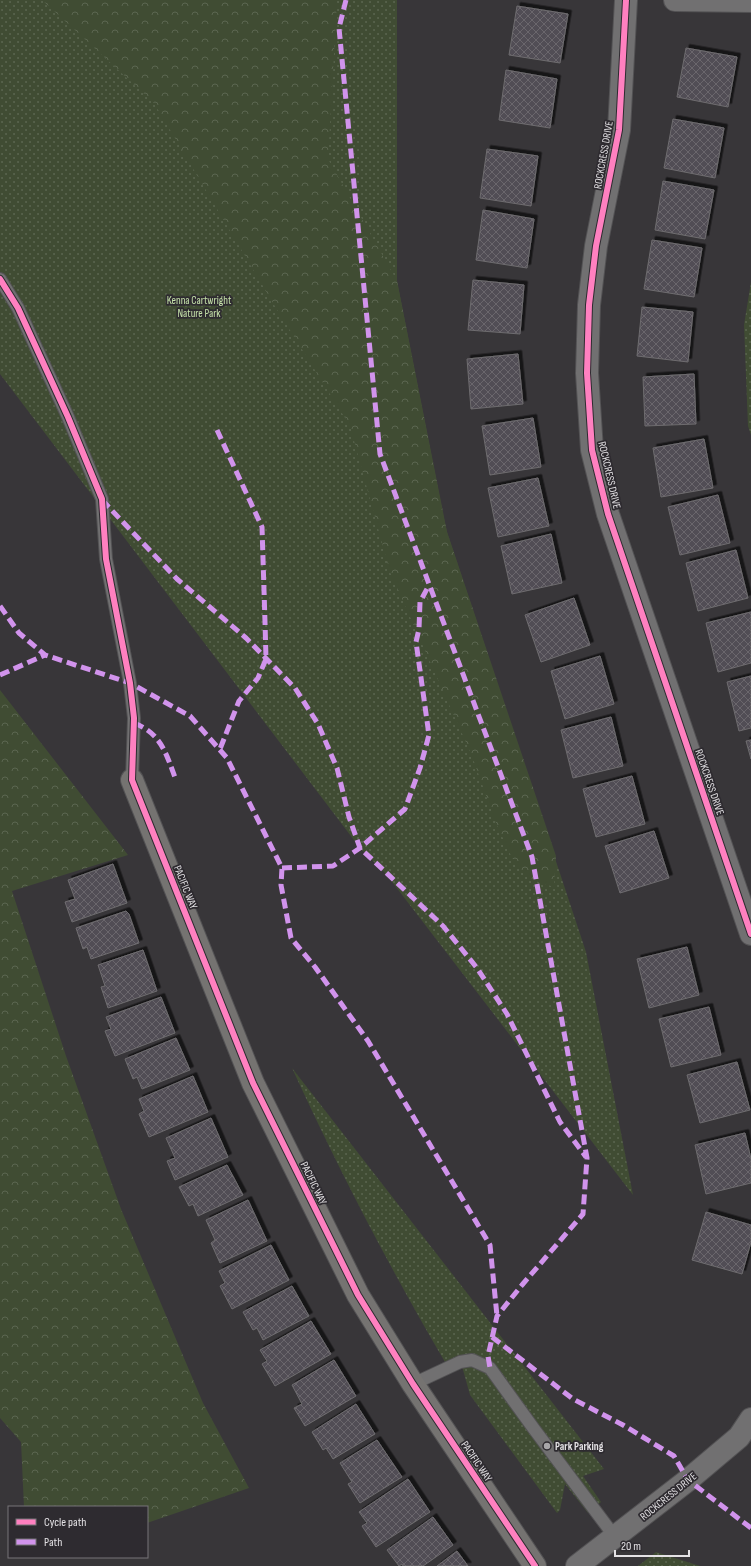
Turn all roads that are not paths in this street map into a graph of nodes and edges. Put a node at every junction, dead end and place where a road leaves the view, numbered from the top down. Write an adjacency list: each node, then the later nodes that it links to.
1 (626, 0): 6 (street, ROCKCRESS DRIVE)
2 (675, 0): 3 (street)
3 (751, 1)
4 (0, 279): 5 (lane)
5 (132, 780): 7 (street, PACIFIC WAY)
6 (751, 934)
7 (414, 1384): 9 (lane); 10 (street, PACIFIC WAY)
8 (751, 1419): 9 (street, ROCKCRESS DRIVE)
9 (615, 1537): 11 (street, ROCKCRESS DRIVE)
10 (535, 1566)
11 (577, 1566)

